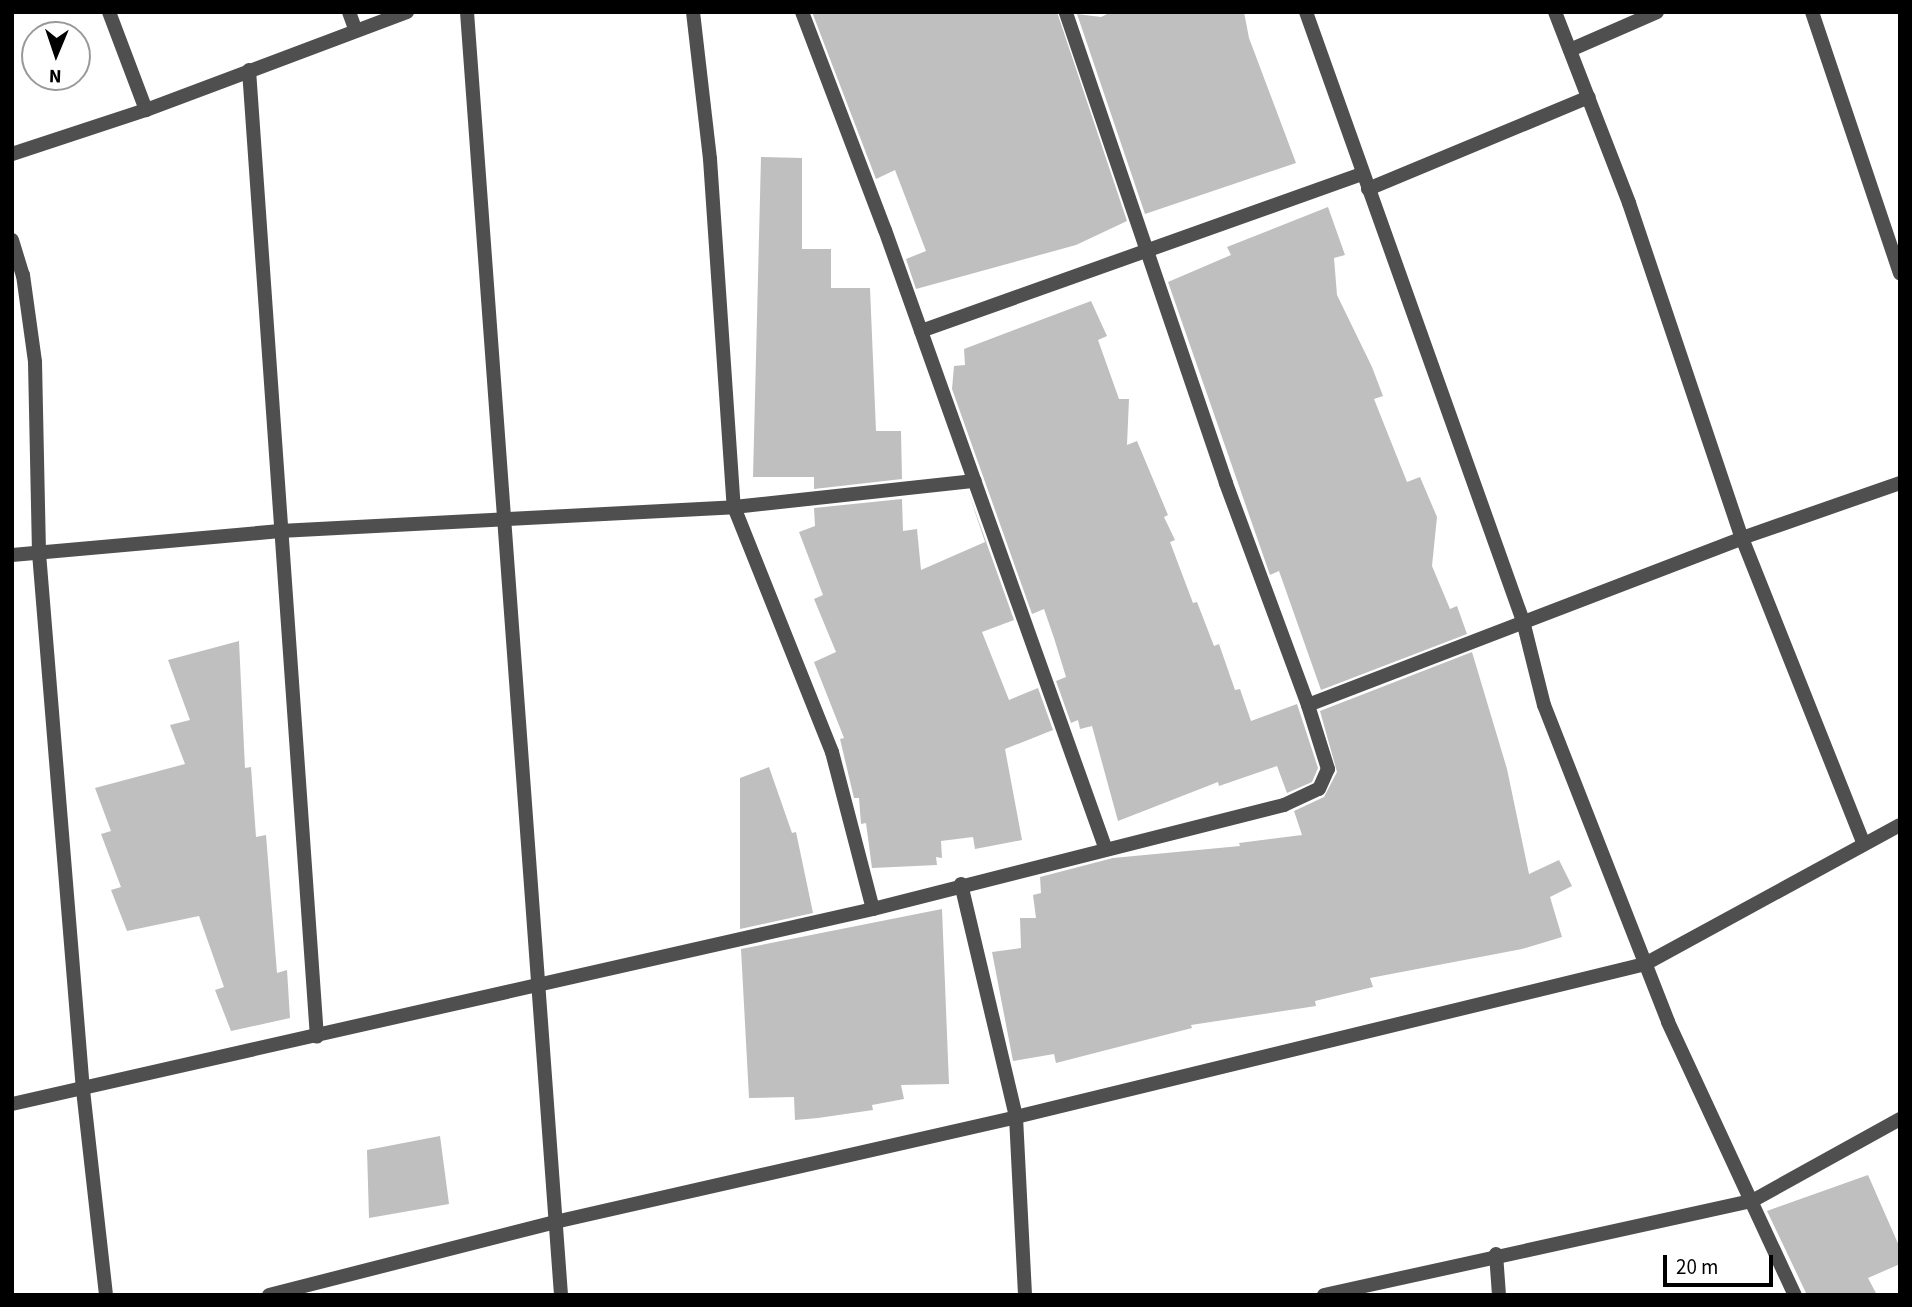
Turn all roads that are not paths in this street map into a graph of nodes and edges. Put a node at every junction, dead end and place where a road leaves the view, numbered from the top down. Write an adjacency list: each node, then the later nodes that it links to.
1 (109, 12): 16 (street)
2 (349, 12): 12 (street)
3 (407, 12): 12 (street)
4 (467, 12): 27 (street)
5 (693, 12): 26 (street)
6 (802, 12): 23 (street)
7 (1066, 12): 21 (street)
8 (1306, 12): 18 (street)
9 (1555, 12): 13 (street)
10 (1657, 12): 13 (street)
11 (1812, 12): 22 (street)
12 (356, 31): 14 (street)
13 (1570, 50): 15 (street)
14 (249, 70): 16 (street); 28 (street)
15 (1589, 97): 19 (street); 29 (street)
16 (146, 110): 17 (street)
17 (12, 154)
18 (1363, 174): 19 (street); 21 (street)
19 (1368, 189): 32 (street)
20 (12, 240): 30 (street)
21 (1146, 253): 23 (street); 33 (street)
22 (1900, 274)
23 (921, 331): 24 (street)
24 (975, 481): 26 (street); 36 (street)
25 (1900, 483): 29 (street)
26 (734, 507): 27 (street); 38 (street)
27 (506, 518): 28 (street); 40 (street)
28 (280, 531): 30 (street); 41 (street)
29 (1742, 538): 32 (street); 35 (street)
30 (39, 553): 31 (street); 42 (street)
31 (12, 555)
32 (1523, 621): 33 (street); 39 (street)
33 (1308, 705): 36 (street)
34 (1900, 825): 35 (street)
35 (1864, 844): 39 (street)
36 (1105, 848): 37 (street)
37 (961, 884): 38 (street); 44 (street)
38 (873, 909): 40 (street)
39 (1645, 964): 44 (street); 46 (street)
40 (541, 985): 41 (street); 47 (street)
41 (317, 1037): 42 (street)
42 (83, 1090): 43 (street); 49 (street)
43 (12, 1104)
44 (1016, 1117): 47 (street); 52 (street)
45 (1900, 1119): 46 (street)
46 (1752, 1201): 48 (street); 55 (street)
47 (555, 1222): 50 (street); 51 (street)
48 (1496, 1254): 53 (street); 54 (street)
49 (106, 1295)
50 (269, 1295)
51 (561, 1295)
52 (1025, 1295)
53 (1324, 1295)
54 (1499, 1295)
55 (1795, 1295)

